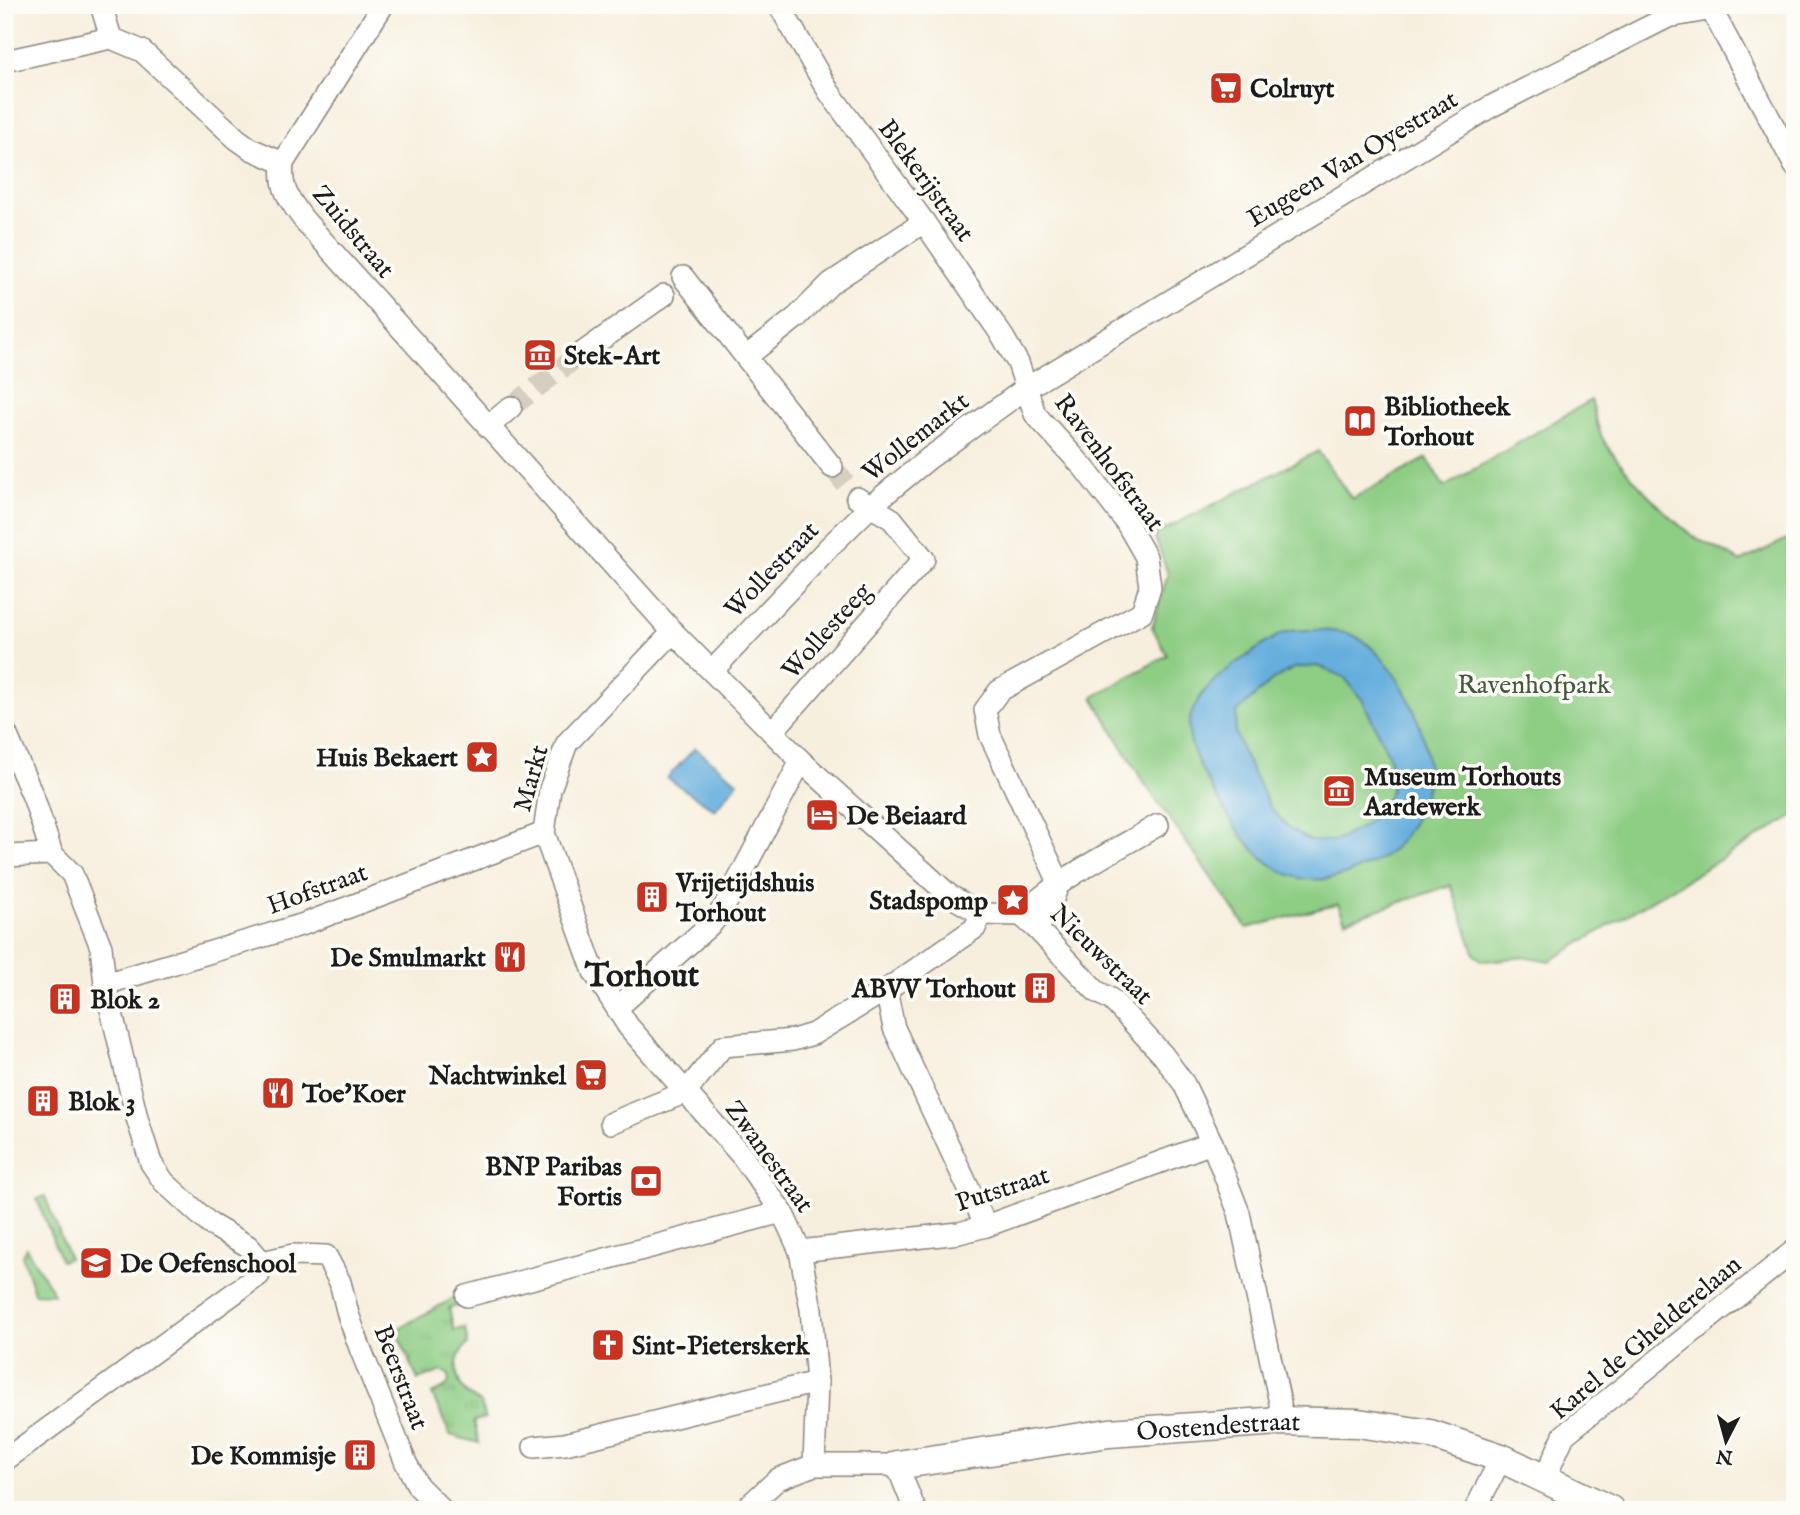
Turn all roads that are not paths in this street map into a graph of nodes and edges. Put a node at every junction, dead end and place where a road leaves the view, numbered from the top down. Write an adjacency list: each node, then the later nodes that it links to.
1 (101, 5): 5 (street)
2 (383, 5): 7 (street)
3 (779, 5): 9 (street, Blekerijstraat)
4 (1714, 7): 8 (street); 14 (street, Eugeen Van Oyestraat)
5 (111, 38): 6 (street); 7 (street)
6 (5, 61)
7 (283, 163): 16 (street, Zuidstraat)
8 (1795, 166)
9 (925, 222): 13 (street); 14 (street, Blekerijstraat)
10 (683, 277): 13 (street)
11 (664, 295): 12 (street)
12 (578, 356)
13 (746, 357): 17 (street)
14 (1025, 389): 18 (street, Wollemarkt); 29 (street, Ravenhofstraat)
15 (511, 407): 16 (street)
16 (488, 427): 20 (street, Zuidstraat)
17 (832, 467)
18 (865, 502): 19 (street, Wollemarkt); 21 (street, Wollestraat)
19 (922, 564): 23 (street, Wollesteeg)
20 (673, 632): 21 (street, Nieuwstraat); 26 (street, Markt)
21 (712, 671): 23 (street, Nieuwstraat)
22 (5, 731): 27 (street)
23 (772, 732): 24 (street, Nieuwstraat)
24 (801, 761): 30 (street, Nieuwstraat); 34 (street)
25 (1158, 825): 29 (street)
26 (544, 833): 32 (street, Hofstraat); 34 (street, Markt)
27 (52, 854): 28 (street); 32 (street)
28 (5, 856)
29 (1059, 882): 31 (street)
30 (981, 914): 31 (street, Nieuwstraat); 33 (street)
31 (1029, 922): 37 (street, Nieuwstraat)
32 (105, 984): 42 (street)
33 (887, 990): 35 (street); 39 (street)
34 (617, 1008): 35 (street, Markt)
35 (686, 1092): 36 (street); 38 (street, Zwanestraat)
36 (611, 1123)
37 (1212, 1143): 39 (street, Putstraat); 45 (street, Nieuwstraat)
38 (782, 1212): 41 (street, Zwanestraat); 43 (street)
39 (986, 1226): 41 (street, Putstraat)
40 (1795, 1250): 51 (street, Karel de Ghelderelaan)
41 (800, 1251): 44 (street, Zwanestraat)
42 (262, 1262): 48 (street); 52 (street, Beerstraat)
43 (467, 1296)
44 (817, 1382): 46 (street); 49 (street, Zwanestraat)
45 (1280, 1421): 47 (street, Oostendestraat); 50 (street, Oostendestraat)
46 (534, 1447)
47 (1501, 1458): 51 (street, Oostendestraat); 55 (street)
48 (5, 1460)
49 (814, 1465): 50 (street, Oostendestraat); 53 (street)
50 (897, 1465): 54 (street)
51 (1545, 1478): 56 (street, Oostendestraat)
52 (442, 1510)
53 (744, 1510)
54 (915, 1510)
55 (1475, 1510)
56 (1610, 1510)

